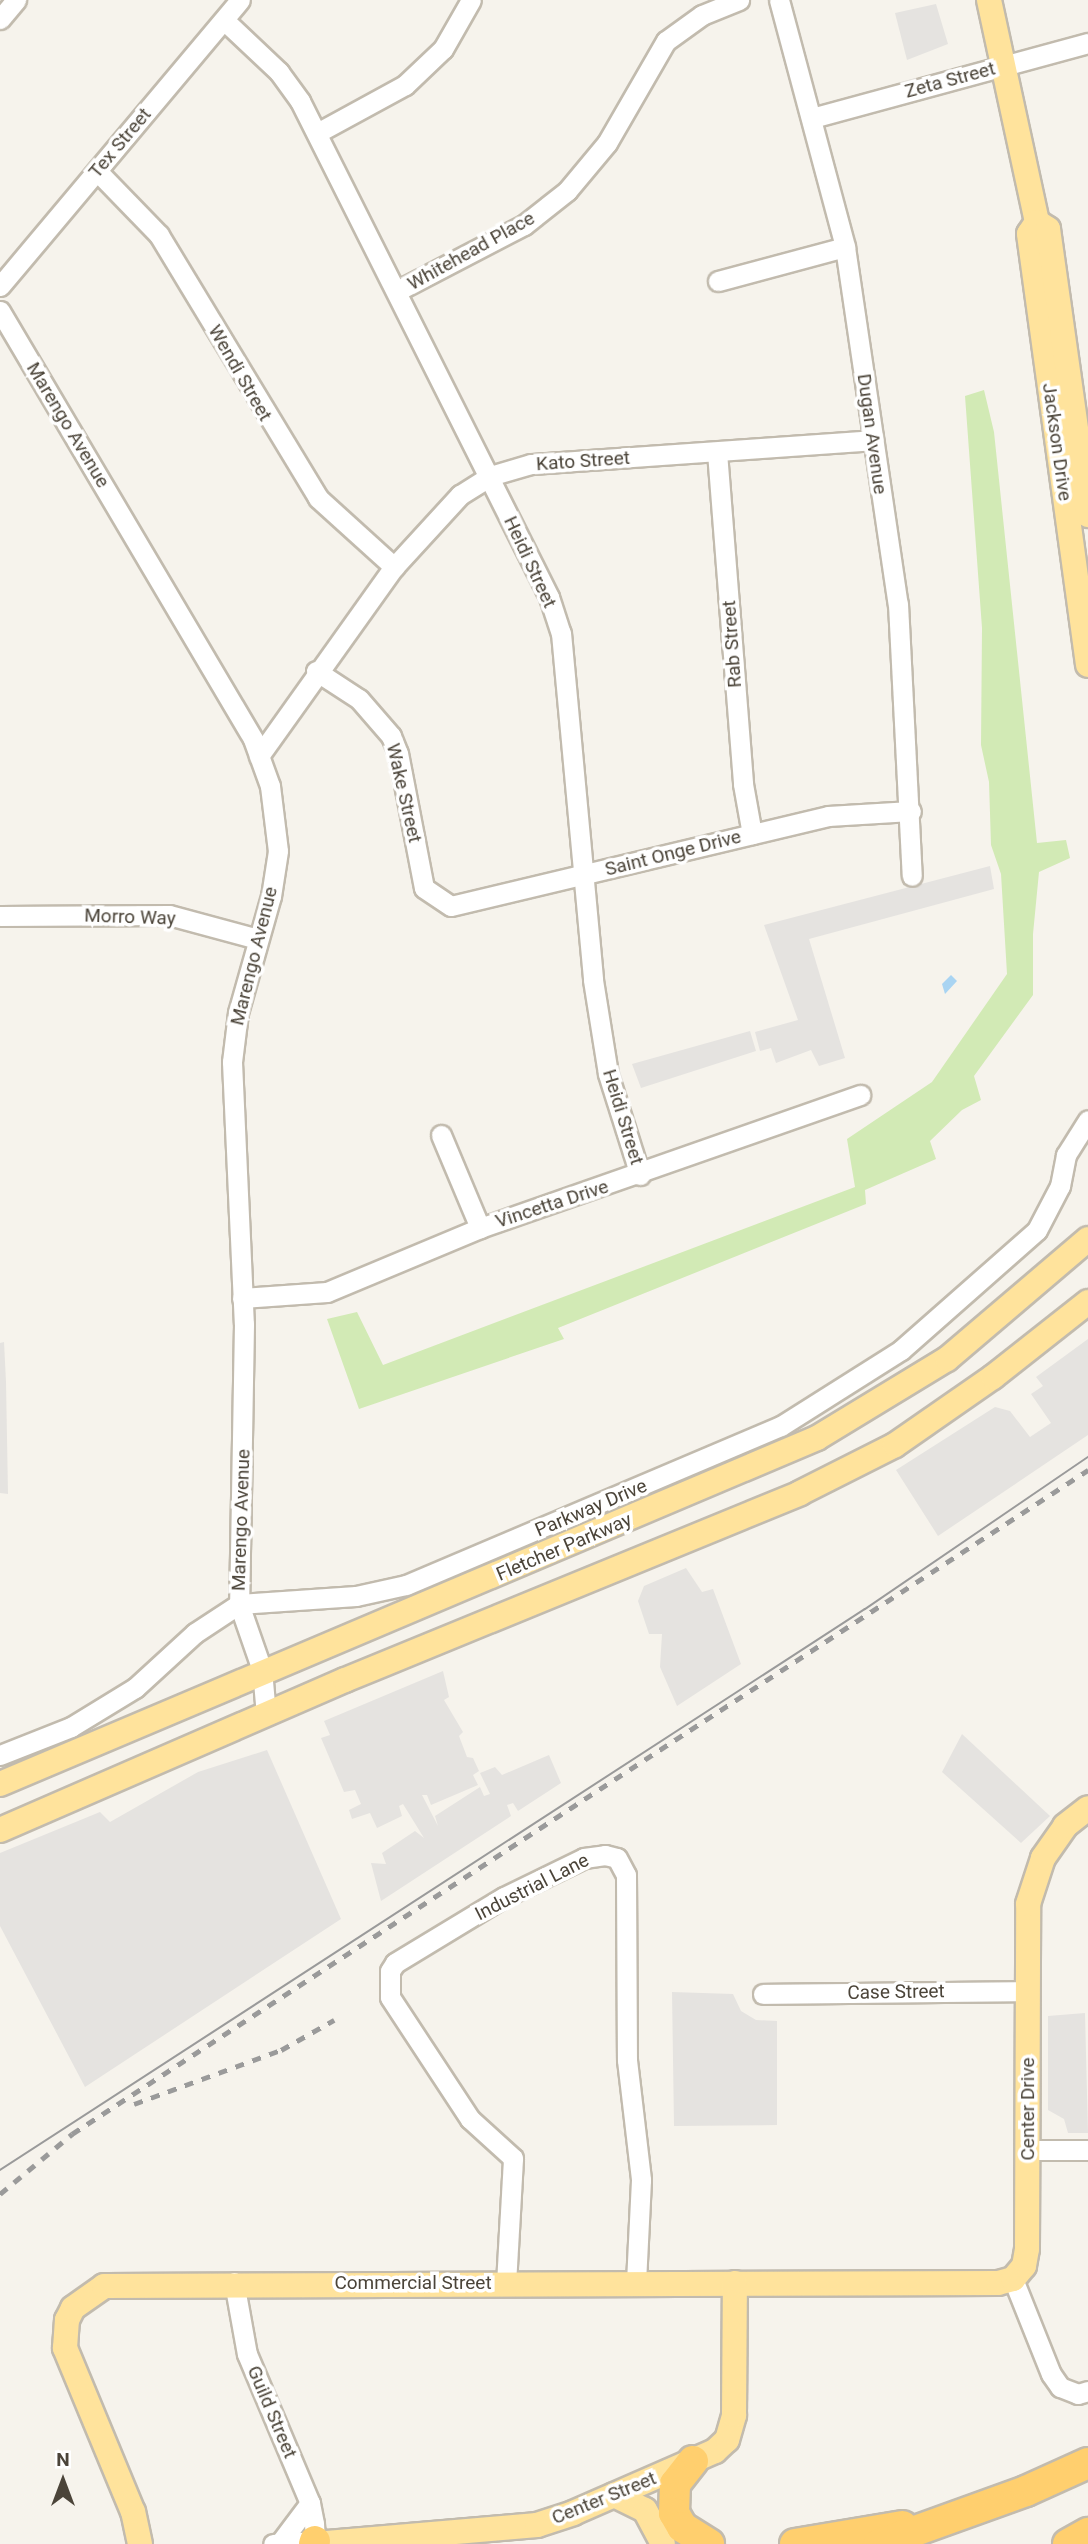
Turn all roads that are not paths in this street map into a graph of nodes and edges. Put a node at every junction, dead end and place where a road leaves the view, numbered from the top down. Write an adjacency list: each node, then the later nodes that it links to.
1 (16, 0): 7 (street)
2 (240, 0): 8 (street, Tex Street)
3 (471, 0): 12 (street)
4 (740, 0): 18 (street, Whitehead Place)
5 (779, 0): 11 (street, Dugan Avenue)
6 (989, 0): 10 (main road, Jackson Drive)
7 (0, 19)
8 (223, 20): 12 (street, Heidi Street); 13 (street, Tex Street)
9 (1088, 43): 10 (street, Zeta Street)
10 (1006, 65): 11 (street, Zeta Street); 14 (main road, Jackson Drive)
11 (812, 118): 15 (street, Dugan Avenue)
12 (317, 133): 18 (street, Heidi Street)
13 (97, 171): 17 (street, Tex Street); 24 (street, Wendi Street)
14 (1037, 222): 23 (main road, Jackson Drive); 25 (main road, Jackson Drive)
15 (845, 247): 16 (street); 20 (street, Dugan Avenue)
16 (718, 281)
17 (0, 286)
18 (397, 291): 22 (street, Heidi Street)
19 (0, 311): 27 (street, Marengo Avenue)
20 (873, 440): 21 (street, Kato Street); 28 (street, Dugan Avenue)
21 (717, 452): 22 (street, Kato Street); 29 (street, Rab Street)
22 (490, 476): 24 (street, Kato Street); 30 (street, Heidi Street)
23 (1088, 515)
24 (394, 567): 26 (street, Kato Street)
25 (1088, 665)
26 (316, 671): 27 (street, Kato Street); 32 (street, Wake Street)
27 (259, 756): 34 (street, Marengo Avenue)
28 (911, 811): 29 (street, Saint Onge Drive); 31 (street, Dugan Avenue)
29 (752, 834): 30 (street, Saint Onge Drive)
30 (581, 876): 32 (street, Saint Onge Drive); 38 (street, Heidi Street)
31 (912, 876)
32 (438, 902)
33 (0, 916): 34 (street, Morro Way)
34 (258, 939): 41 (street, Marengo Avenue)
35 (860, 1095): 38 (street, Vincetta Drive)
36 (1088, 1120): 43 (street, Parkway Drive)
37 (441, 1135): 39 (street)
38 (640, 1175): 39 (street, Vincetta Drive)
39 (480, 1228): 41 (street, Vincetta Drive)
40 (1088, 1239): 44 (main road, Fletcher Parkway)
41 (242, 1298): 43 (street, Marengo Avenue)
42 (1088, 1302): 45 (main road)
43 (239, 1604): 44 (street, Marengo Avenue); 47 (street, Parkway Drive)
44 (262, 1670): 45 (street, Marengo Avenue); 46 (street, Marengo Avenue); 48 (main road, Fletcher Parkway)
45 (288, 1706): 46 (main road)
46 (266, 1716): 50 (main road)
47 (0, 1755)
48 (0, 1784)
49 (1088, 1808): 51 (main road, Center Drive)
50 (0, 1830)
51 (1029, 1991): 52 (street, Case Street); 53 (main road, Center Drive)
52 (763, 1994)
53 (1028, 2150): 54 (street); 55 (main road, Center Drive)
54 (1088, 2150)
55 (1013, 2279): 58 (main road, Commercial Street); 60 (street)
56 (234, 2282): 59 (main road, Commercial Street); 64 (street, Guild Street); 69 (main road, Commercial Street)
57 (636, 2283): 58 (main road, Commercial Street); 59 (main road, Commercial Street); 59 (street, Industrial Lane)
58 (736, 2283): 61 (main road, Center Street)
59 (506, 2284)
60 (1088, 2391)
61 (694, 2461): 63 (main road, Center Street); 72 (highway)
62 (1088, 2463): 65 (highway)
63 (614, 2495): 68 (main road, Center Street); 71 (main road)
64 (310, 2503): 67 (street); 68 (street, Guild Street)
65 (974, 2510): 73 (highway); 74 (highway)
66 (1088, 2533): 75 (highway)
67 (280, 2543): 68 (street, Center Street); 70 (street, Center Street)
68 (315, 2543)
69 (140, 2544)
70 (273, 2544)
71 (663, 2544)
72 (709, 2544)
73 (795, 2544)
74 (878, 2544)
75 (1068, 2544)

